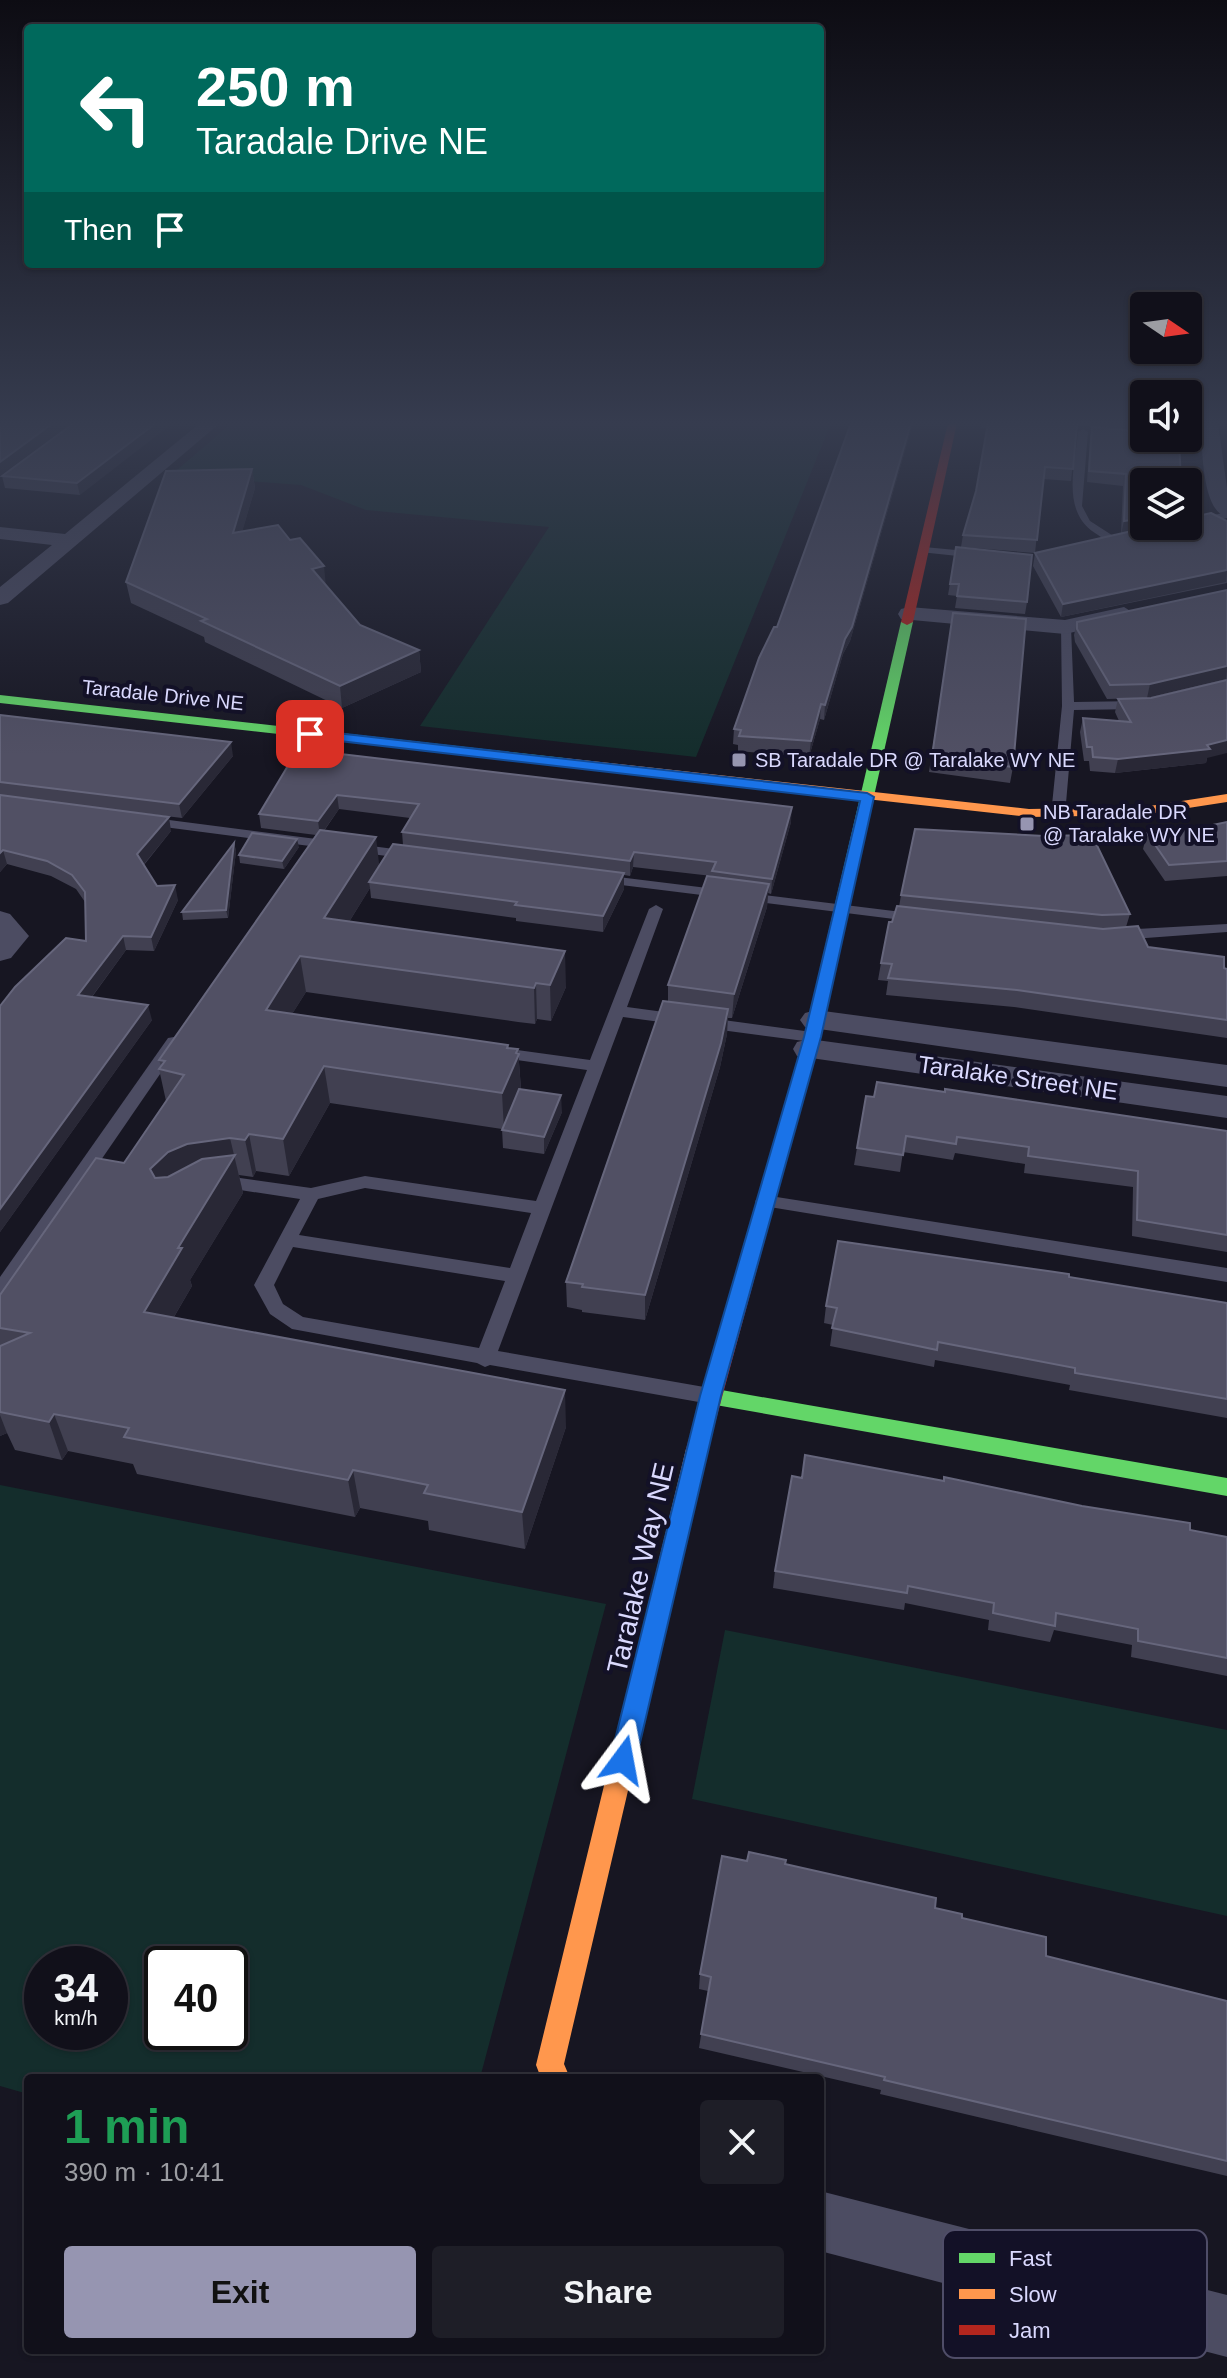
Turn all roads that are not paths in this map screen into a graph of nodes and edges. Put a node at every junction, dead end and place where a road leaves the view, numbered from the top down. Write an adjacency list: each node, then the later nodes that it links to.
1 (9, 534): 6 (street)
2 (75, 534): 6 (street)
3 (928, 534): 9 (street, Taralake Way NE)
4 (1103, 534): 7 (lane)
5 (1127, 538): 7 (lane)
6 (68, 540): 11 (street)
7 (1114, 541): 8 (lane)
8 (1100, 544)
9 (924, 550): 10 (lane); 13 (street, Taralake Way NE)
10 (985, 555)
11 (0, 598)
12 (1139, 611): 14 (street)
13 (909, 614): 14 (street); 18 (street, Taralake Way NE)
14 (1065, 627): 17 (lane)
15 (0, 699): 18 (street, Taradale Drive NE)
16 (1147, 705): 17 (lane)
17 (1068, 706): 20 (lane)
18 (867, 797): 20 (street, Taradale Drive NE); 25 (street, Taralake Way NE)
19 (1227, 798): 20 (street, Taradale Drive NE)
20 (1058, 815)
21 (125, 818): 22 (lane)
22 (426, 857)
23 (580, 877): 25 (lane)
24 (656, 909): 31 (lane)
25 (842, 910): 26 (lane); 33 (street, Taralake Way NE)
26 (933, 919)
27 (0, 920): 30 (street)
28 (1227, 928): 29 (lane)
29 (1099, 937)
30 (0, 952)
31 (617, 1011): 33 (lane); 35 (lane)
32 (188, 1023): 45 (lane)
33 (813, 1035): 36 (street, Taralake Street NE); 37 (street, Taralake Street NE); 40 (street, Taralake Way NE)
34 (475, 1049): 35 (lane)
35 (597, 1066): 41 (lane)
36 (1227, 1076)
37 (1227, 1107)
38 (196, 1191): 39 (lane)
39 (311, 1194): 41 (lane); 42 (lane)
40 (764, 1201): 43 (lane); 47 (street, Taralake Way NE)
41 (543, 1208): 44 (lane)
42 (288, 1240): 44 (lane); 46 (lane)
43 (1227, 1275)
44 (517, 1276): 46 (lane)
45 (0, 1292)
46 (485, 1359): 47 (lane)
47 (710, 1396): 48 (street); 49 (street, Taralake Way NE)
48 (1227, 1487)
49 (554, 2074)
50 (824, 2222): 51 (street)
51 (943, 2253)
52 (1207, 2321): 53 (street)
53 (1227, 2326)

